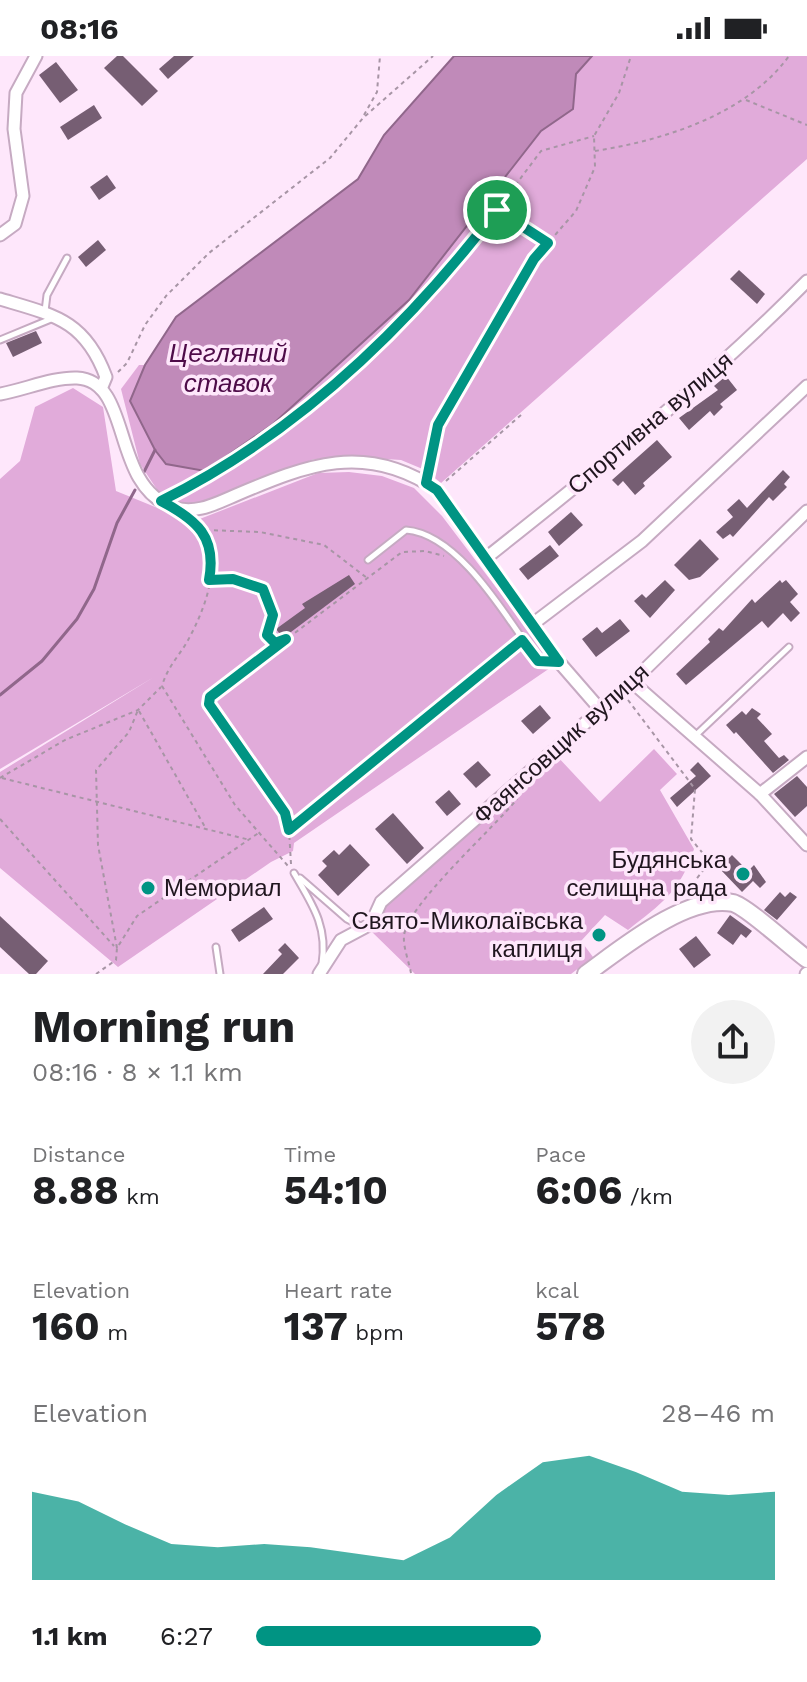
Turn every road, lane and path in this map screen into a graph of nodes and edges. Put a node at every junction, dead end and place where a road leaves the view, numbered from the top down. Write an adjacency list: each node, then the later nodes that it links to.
1 (36, 56): 12 (street)
2 (380, 56): 7 (path)
3 (433, 56): 7 (path)
4 (631, 56): 9 (path)
5 (789, 56): 6 (path)
6 (745, 99): 8 (path); 10 (path)
7 (363, 118): 20 (path)
8 (807, 125)
9 (594, 136): 10 (path); 11 (path)
10 (595, 151): 13 (path)
11 (497, 210): 13 (path); 26 (path)
12 (0, 235)
13 (548, 243): 24 (path)
14 (67, 258): 17 (lane)
15 (807, 281): 30 (street, Спортивна вулиця)
16 (0, 299): 17 (street)
17 (45, 312): 18 (street)
18 (58, 318): 19 (lane); 20 (street)
19 (0, 340)
20 (104, 383): 22 (street); 26 (street)
21 (807, 386): 35 (street)
22 (0, 394)
23 (521, 415): 25 (path)
24 (426, 483): 25 (street); 27 (street)
25 (437, 490): 30 (street)
26 (161, 501): 27 (street)
27 (174, 508): 29 (path)
28 (807, 511): 40 (street, Фаянсовщик вулиця)
29 (204, 530): 33 (path); 34 (path)
30 (486, 558): 35 (street)
31 (368, 560): 32 (lane)
32 (464, 562): 33 (path); 37 (lane)
33 (367, 579): 36 (path)
34 (209, 580): 36 (path); 41 (path)
35 (534, 623): 39 (street)
36 (286, 639): 53 (path)
37 (522, 640): 39 (lane); 53 (path)
38 (789, 647): 45 (lane)
39 (559, 662): 43 (street)
40 (632, 682): 42 (street, Фаянсовщик вулиця); 45 (street)
41 (162, 686): 44 (path); 54 (path)
42 (618, 691): 43 (street, Фаянсовщик вулиця); 59 (path)
43 (599, 708): 60 (street, Фаянсовщик вулиця)
44 (138, 710): 47 (path); 50 (path); 52 (path)
45 (696, 735): 48 (street)
46 (807, 757): 48 (street)
47 (1, 778): 50 (path)
48 (760, 794): 56 (street)
49 (519, 796): 64 (path)
50 (97, 803): 52 (path); 62 (path)
51 (0, 819): 62 (path)
52 (206, 829): 55 (path)
53 (289, 830): 58 (path)
54 (262, 832): 55 (path); 57 (path)
55 (250, 840): 62 (path)
56 (807, 845)
57 (283, 860)
58 (294, 873): 60 (lane); 67 (lane)
59 (675, 909): 63 (street); 68 (street)
60 (365, 929): 67 (street, Фаянсовщик вулиця)
61 (216, 947): 66 (lane)
62 (117, 948): 65 (path)
63 (807, 959)
64 (411, 973)
65 (96, 974)
66 (220, 974)
67 (318, 974)
68 (586, 974)

